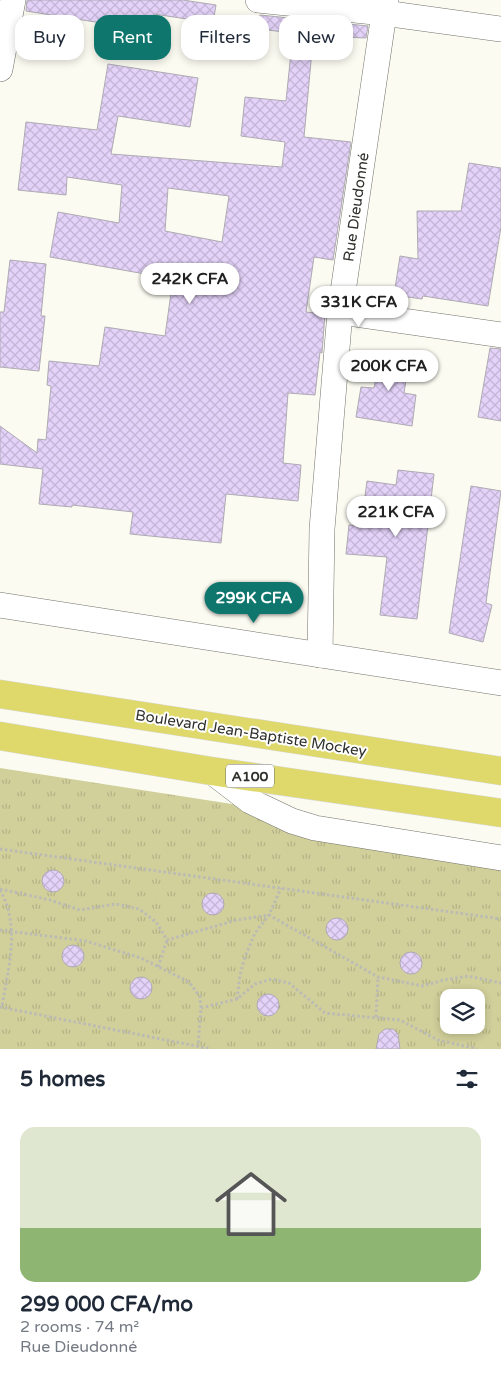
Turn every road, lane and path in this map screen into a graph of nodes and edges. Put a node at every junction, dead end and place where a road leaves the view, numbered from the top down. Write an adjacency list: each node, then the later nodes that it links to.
1 (13, 0): 5 (street)
2 (258, 0): 3 (street)
3 (385, 6): 4 (street); 6 (street, Rue Dieudonné)
4 (501, 29)
5 (0, 69)
6 (340, 312): 7 (street); 9 (street, Rue Dieudonné)
7 (501, 335)
8 (7, 610): 9 (street)
9 (320, 655): 10 (street)
10 (501, 683)
11 (0, 694): 14 (highway, Boulevard Jean-Baptiste Mockey)
12 (0, 736): 13 (highway, A100)
13 (211, 770): 15 (highway, A100); 17 (street)
14 (501, 771)
15 (501, 813)
16 (0, 849): 18 (path)
17 (501, 858)
18 (281, 888): 20 (path); 21 (path)
19 (0, 890): 23 (path); 24 (path)
20 (269, 915): 24 (path); 26 (path); 28 (path)
21 (501, 919)
22 (0, 930): 23 (path)
23 (13, 932): 25 (path); 29 (path)
24 (167, 940): 25 (path)
25 (158, 967): 30 (path)
26 (378, 977): 27 (path); 31 (path)
27 (501, 983)
28 (237, 999): 30 (path); 31 (path)
29 (1, 1007): 32 (path)
30 (201, 1008): 32 (path)
31 (376, 1017): 34 (path)
32 (198, 1046): 33 (path)
33 (211, 1049)
34 (476, 1049)

